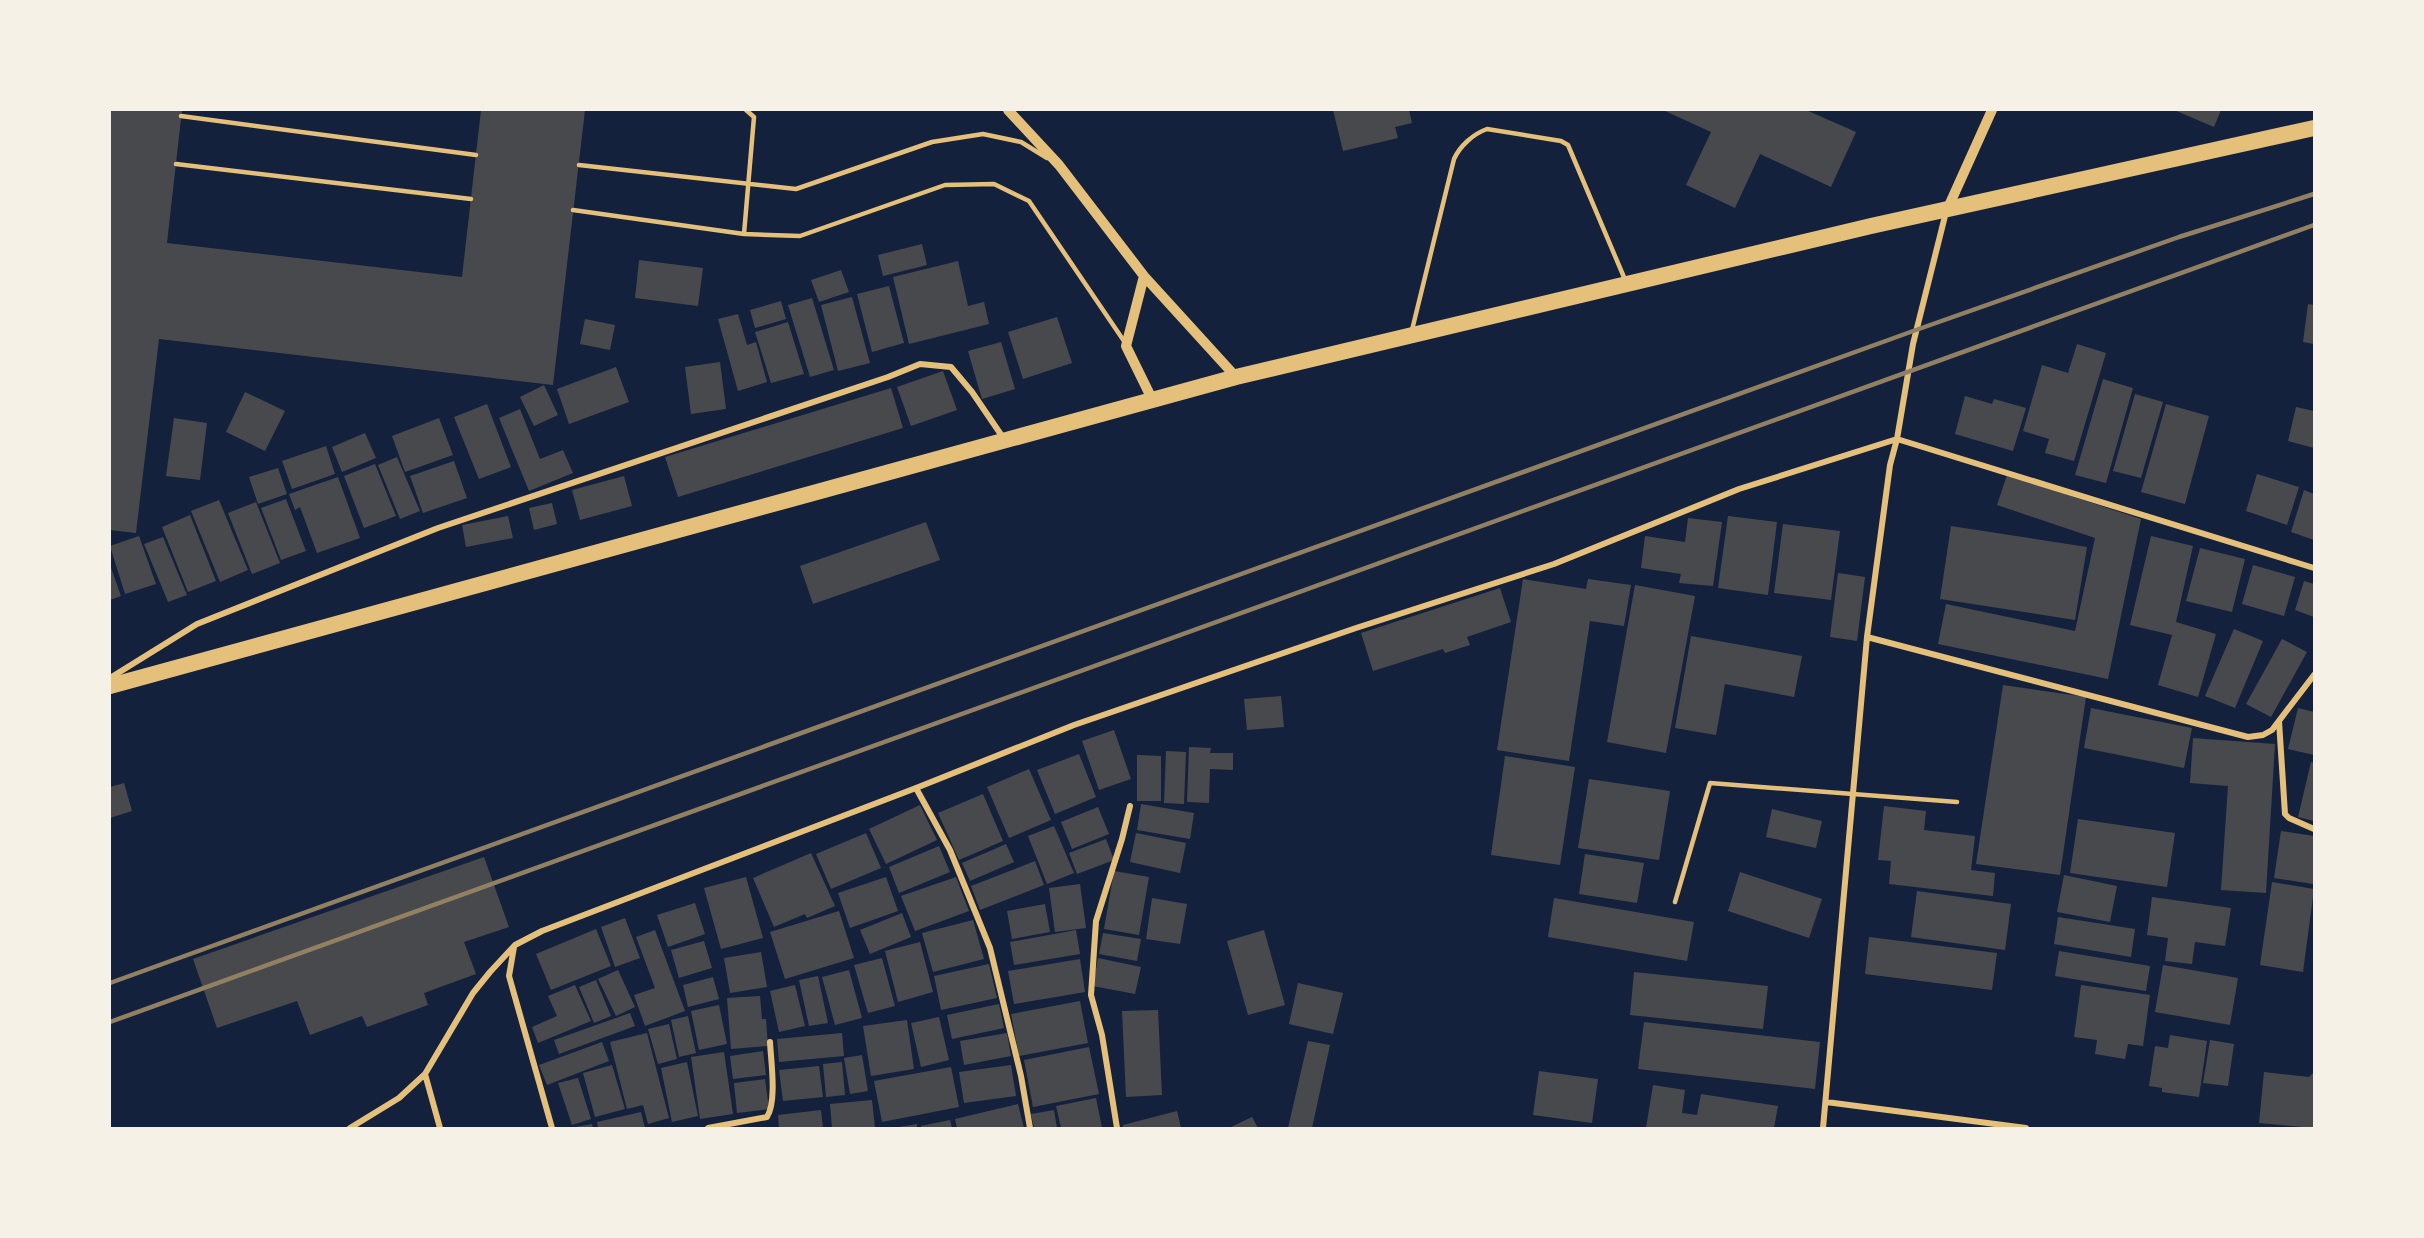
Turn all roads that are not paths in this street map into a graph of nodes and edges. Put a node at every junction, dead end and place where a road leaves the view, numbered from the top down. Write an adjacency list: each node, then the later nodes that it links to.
1 (746, 110): 10 (lane)
2 (1008, 110): 9 (street)
3 (1992, 110): 13 (street)
4 (181, 116): 6 (lane)
5 (2314, 128): 13 (highway)
6 (476, 156)
7 (176, 164): 11 (lane)
8 (579, 165): 10 (lane)
9 (1059, 165): 10 (lane); 15 (street)
10 (749, 185): 14 (lane)
11 (471, 199)
12 (573, 210): 14 (lane)
13 (1947, 210): 16 (highway); 22 (street)
14 (744, 234): 18 (lane)
15 (1143, 276): 18 (street); 19 (street)
16 (1627, 285): 17 (highway); 17 (lane)
17 (1411, 335): 19 (highway)
18 (1126, 346): 20 (street)
19 (1236, 377): 20 (highway)
20 (1152, 399): 21 (highway)
21 (1004, 439): 26 (street); 27 (highway)
22 (1897, 439): 23 (street); 24 (street); 29 (street)
23 (2314, 567)
24 (1867, 637): 28 (street); 30 (street)
25 (2314, 675): 28 (street)
26 (110, 678)
27 (110, 686)
28 (2279, 721): 33 (street)
29 (916, 788): 35 (street); 43 (street)
30 (1854, 792): 31 (lane); 34 (lane); 38 (street)
31 (1957, 802)
32 (1130, 806): 44 (street)
33 (2314, 829)
34 (1675, 902)
35 (515, 945): 37 (street); 41 (street)
36 (770, 1042): 42 (street)
37 (425, 1074): 39 (street); 40 (street)
38 (1826, 1102): 45 (street); 46 (street)
39 (350, 1128)
40 (440, 1128)
41 (552, 1128)
42 (708, 1128)
43 (1030, 1128)
44 (1117, 1128)
45 (1823, 1128)
46 (2026, 1128)

